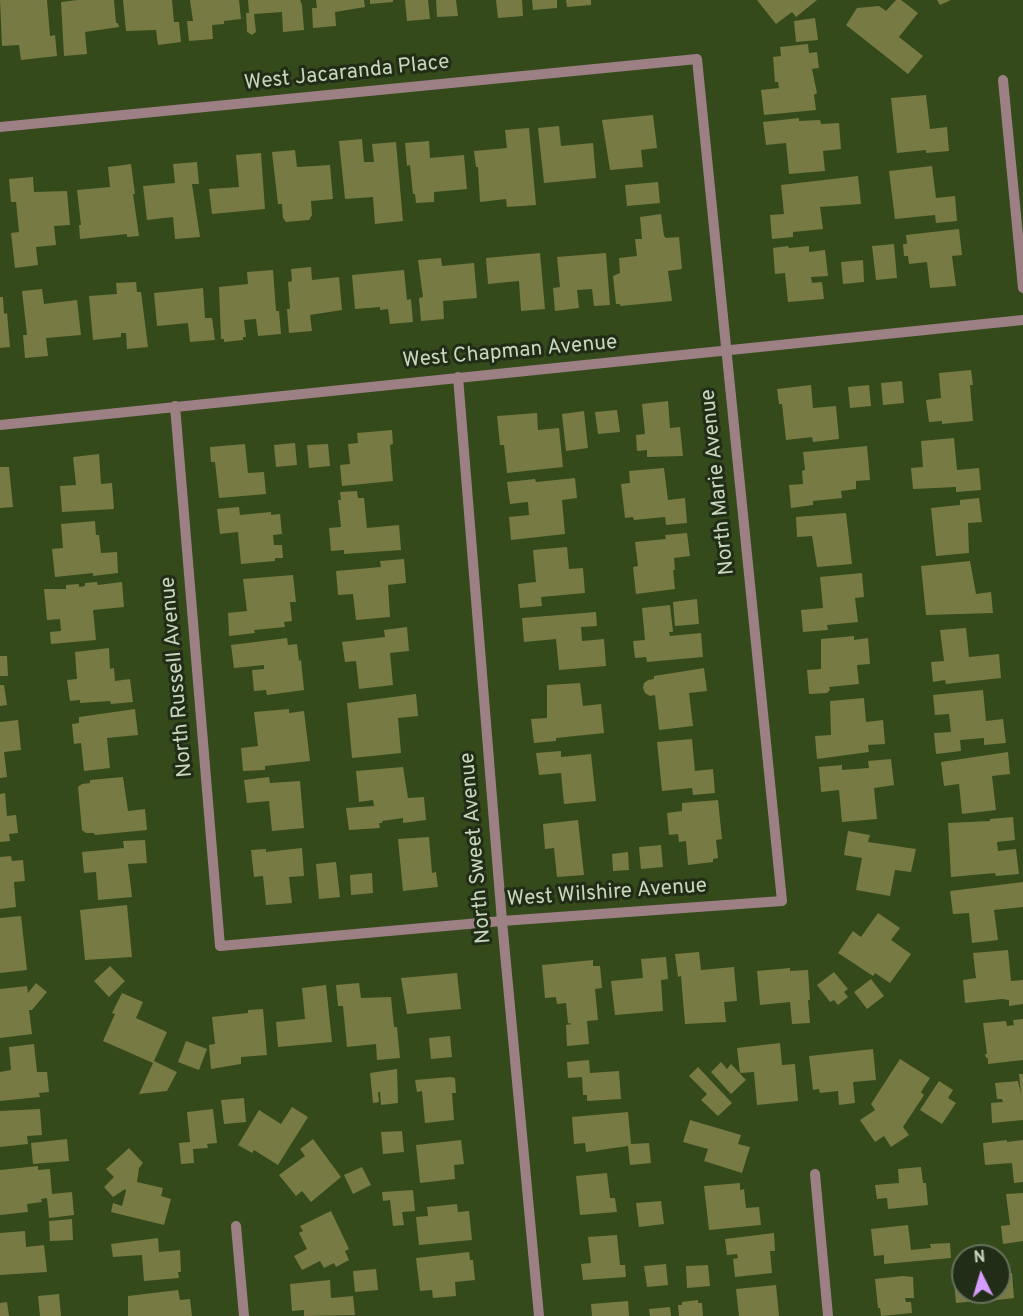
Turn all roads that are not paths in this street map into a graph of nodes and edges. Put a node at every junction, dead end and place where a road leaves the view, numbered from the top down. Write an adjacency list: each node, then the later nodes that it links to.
1 (697, 59): 3 (street, West Jacaranda Place); 6 (street, North Marie Avenue)
2 (1003, 80): 4 (street)
3 (0, 127)
4 (1023, 288)
5 (1023, 320): 6 (street, West Chapman Avenue)
6 (726, 352): 7 (street, West Chapman Avenue); 10 (street, North Marie Avenue)
7 (458, 377): 8 (street, West Chapman Avenue); 11 (street, North Sweet Avenue)
8 (175, 406): 9 (street, West Chapman Avenue); 12 (street, North Russell Avenue)
9 (0, 425)
10 (782, 901): 11 (street, West Wilshire Avenue)
11 (502, 921): 12 (street, West Wilshire Avenue); 16 (street, North Sweet Avenue)
12 (220, 946)
13 (815, 1174): 17 (street)
14 (236, 1226): 15 (street)
15 (244, 1316)
16 (539, 1316)
17 (828, 1316)

